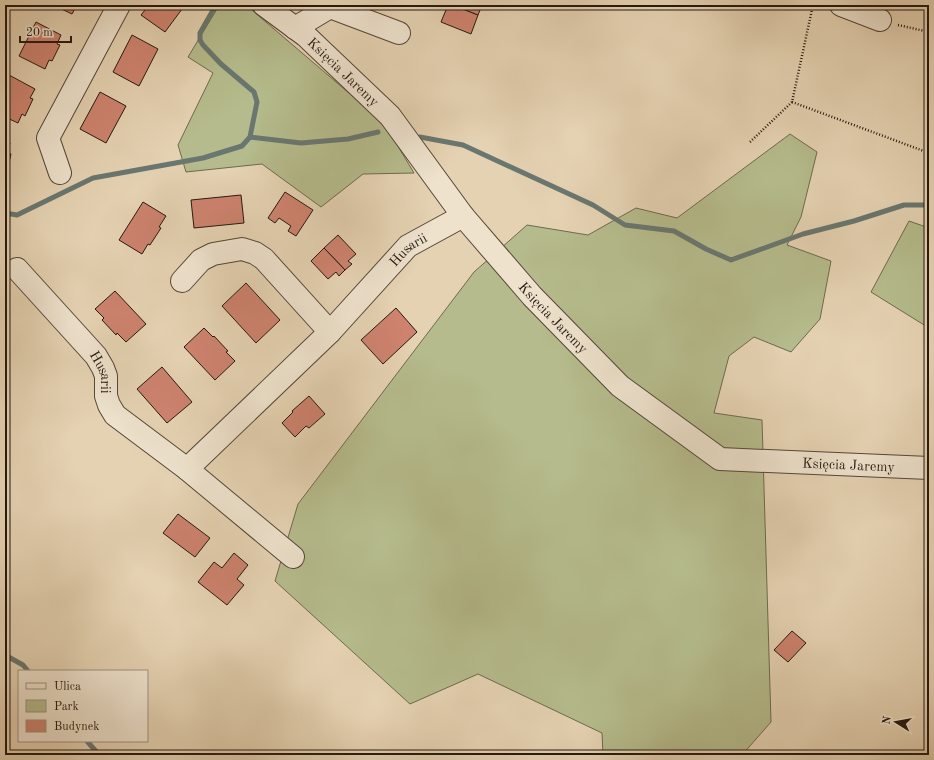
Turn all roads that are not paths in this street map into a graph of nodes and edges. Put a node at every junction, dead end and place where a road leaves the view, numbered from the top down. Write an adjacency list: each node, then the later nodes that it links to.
1 (119, 5): 7 (street)
2 (264, 5): 5 (street, Księcia Jaremy)
3 (841, 5): 4 (street)
4 (880, 20)
5 (295, 28): 6 (street); 8 (street, Księcia Jaremy)
6 (399, 33)
7 (60, 173)
8 (463, 216): 11 (street, Husarii); 12 (street, Księcia Jaremy)
9 (17, 269): 13 (street, Husarii)
10 (182, 281): 11 (street)
11 (330, 332): 13 (street, Husarii)
12 (929, 468)
13 (187, 469): 14 (street, Husarii)
14 (293, 557)

